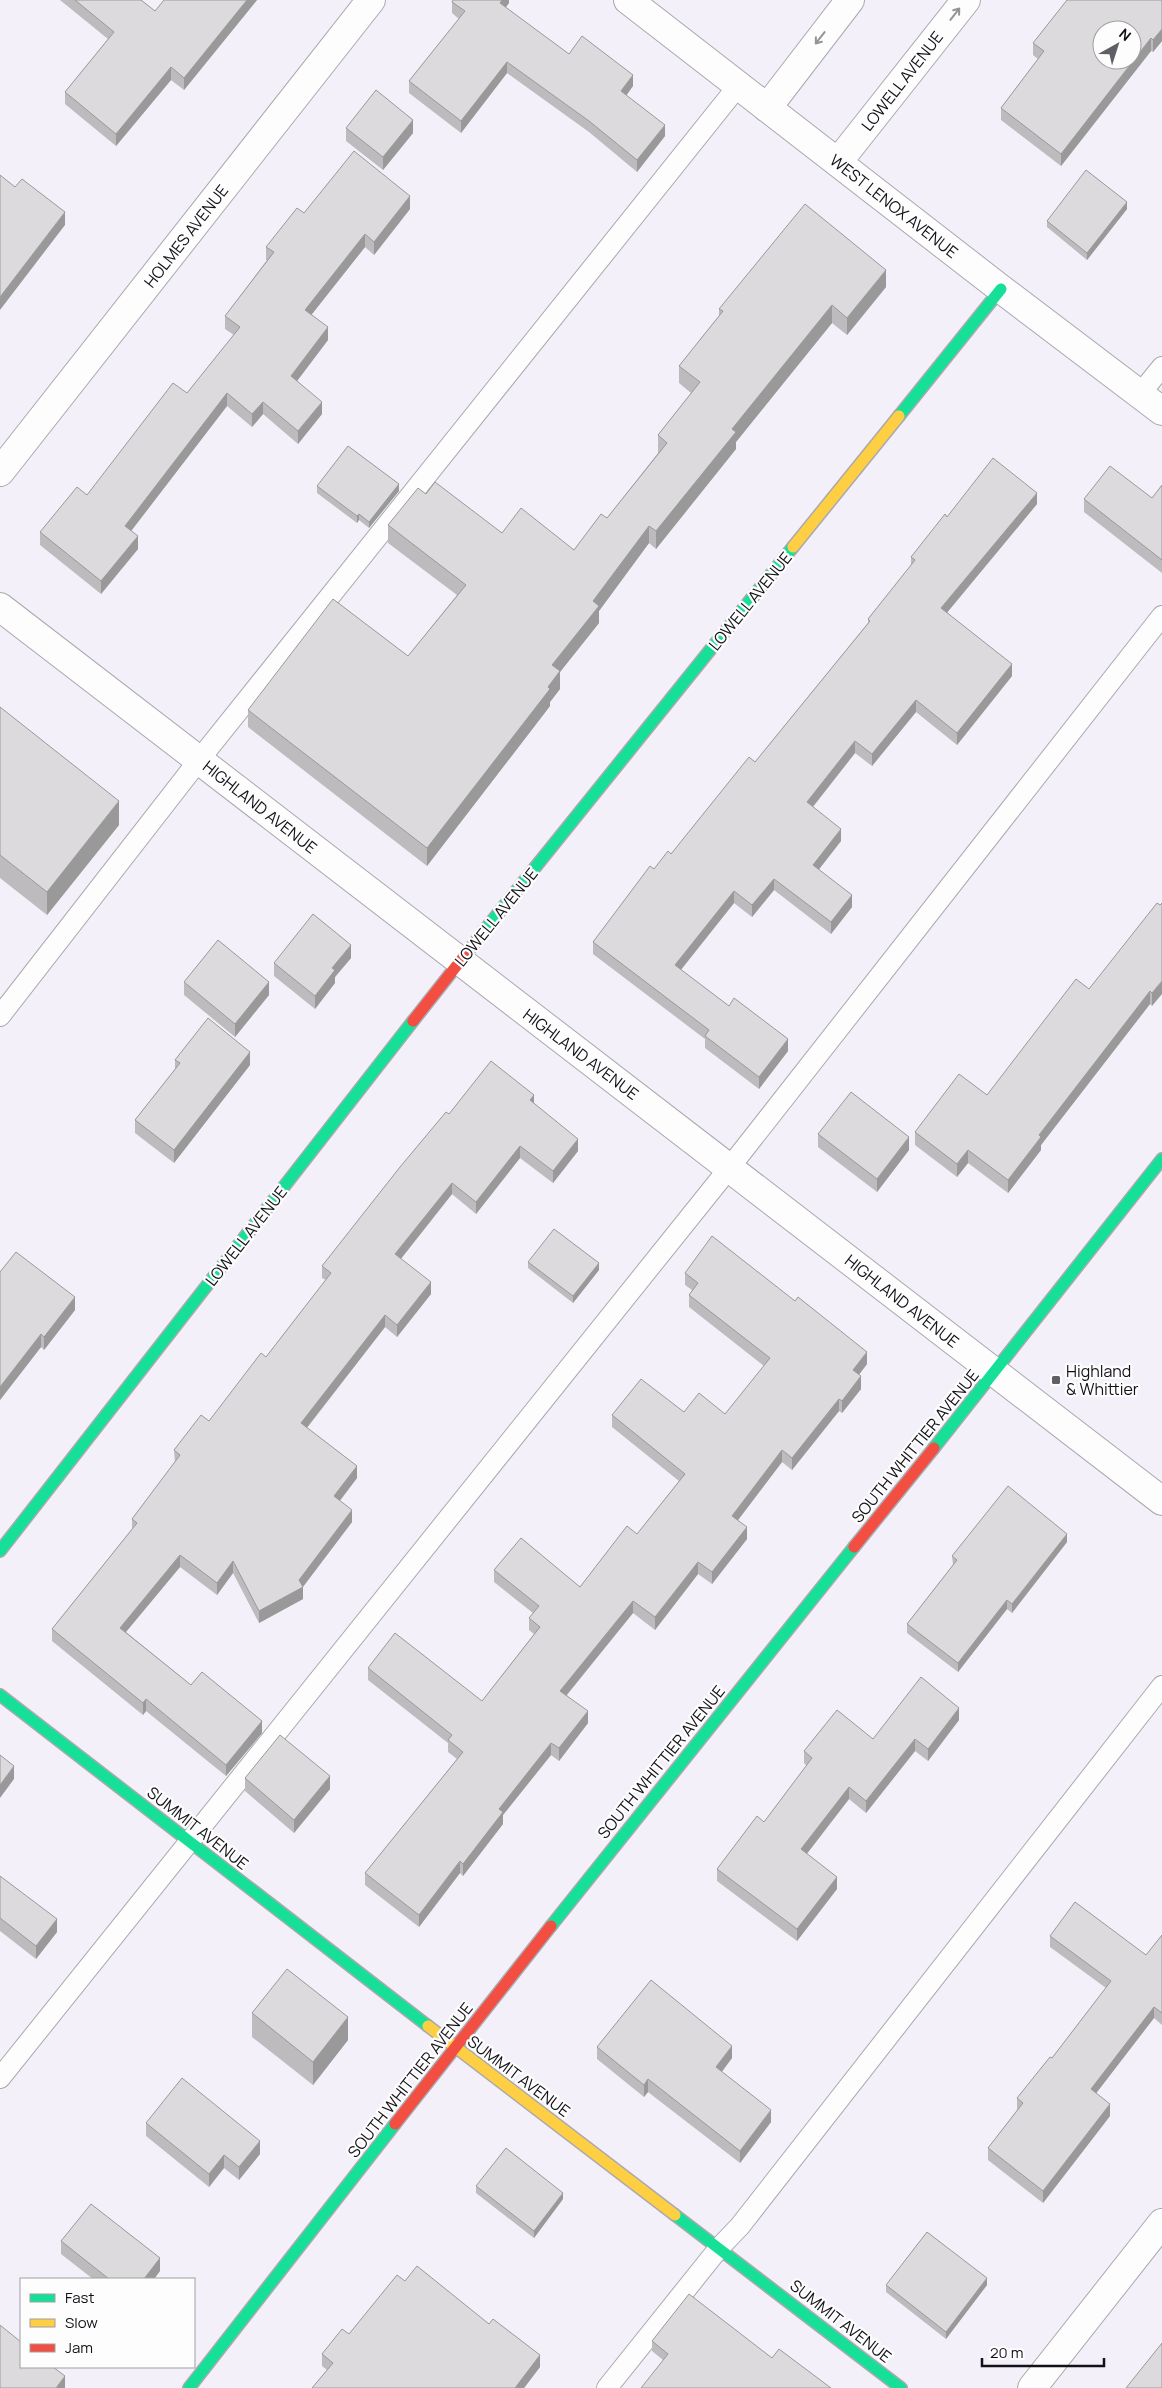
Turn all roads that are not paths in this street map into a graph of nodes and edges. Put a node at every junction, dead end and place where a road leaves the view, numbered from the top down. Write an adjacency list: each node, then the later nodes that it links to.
1 (372, 0): 12 (street, HOLMES AVENUE)
2 (628, 0): 5 (street, WEST LENOX AVENUE)
3 (850, 0): 6 (street, one-way to 6)
4 (966, 0): 7 (street, LOWELL AVENUE, one-way to 4)
5 (738, 86): 6 (street, WEST LENOX AVENUE); 15 (lane)
6 (767, 108): 7 (street, WEST LENOX AVENUE)
7 (838, 162): 8 (street, WEST LENOX AVENUE)
8 (1001, 290): 10 (street, WEST LENOX AVENUE); 16 (street, LOWELL AVENUE)
9 (1162, 366): 10 (lane)
10 (1140, 394): 11 (street, WEST LENOX AVENUE)
11 (1162, 411)
12 (0, 472)
13 (0, 607): 15 (street, HIGHLAND AVENUE)
14 (1162, 616): 19 (lane)
15 (199, 760): 16 (street, HIGHLAND AVENUE); 17 (lane)
16 (459, 962): 19 (street, HIGHLAND AVENUE); 22 (street, LOWELL AVENUE)
17 (0, 1016)
18 (1162, 1159): 20 (street, SOUTH WHITTIER AVENUE)
19 (730, 1167): 20 (street, HIGHLAND AVENUE); 25 (lane)
20 (994, 1373): 21 (street, HIGHLAND AVENUE); 26 (street, SOUTH WHITTIER AVENUE)
21 (1162, 1501)
22 (0, 1551)
23 (1162, 1686): 29 (lane)
24 (0, 1695): 25 (street, SUMMIT AVENUE)
25 (189, 1842): 26 (street, SUMMIT AVENUE); 27 (lane)
26 (456, 2048): 29 (street, SUMMIT AVENUE); 30 (street, SOUTH WHITTIER AVENUE)
27 (0, 2078)
28 (1162, 2223): 33 (street)
29 (719, 2248): 31 (lane); 32 (street, SUMMIT AVENUE)
30 (189, 2388)
31 (607, 2388)
32 (901, 2388)
33 (1032, 2388)

